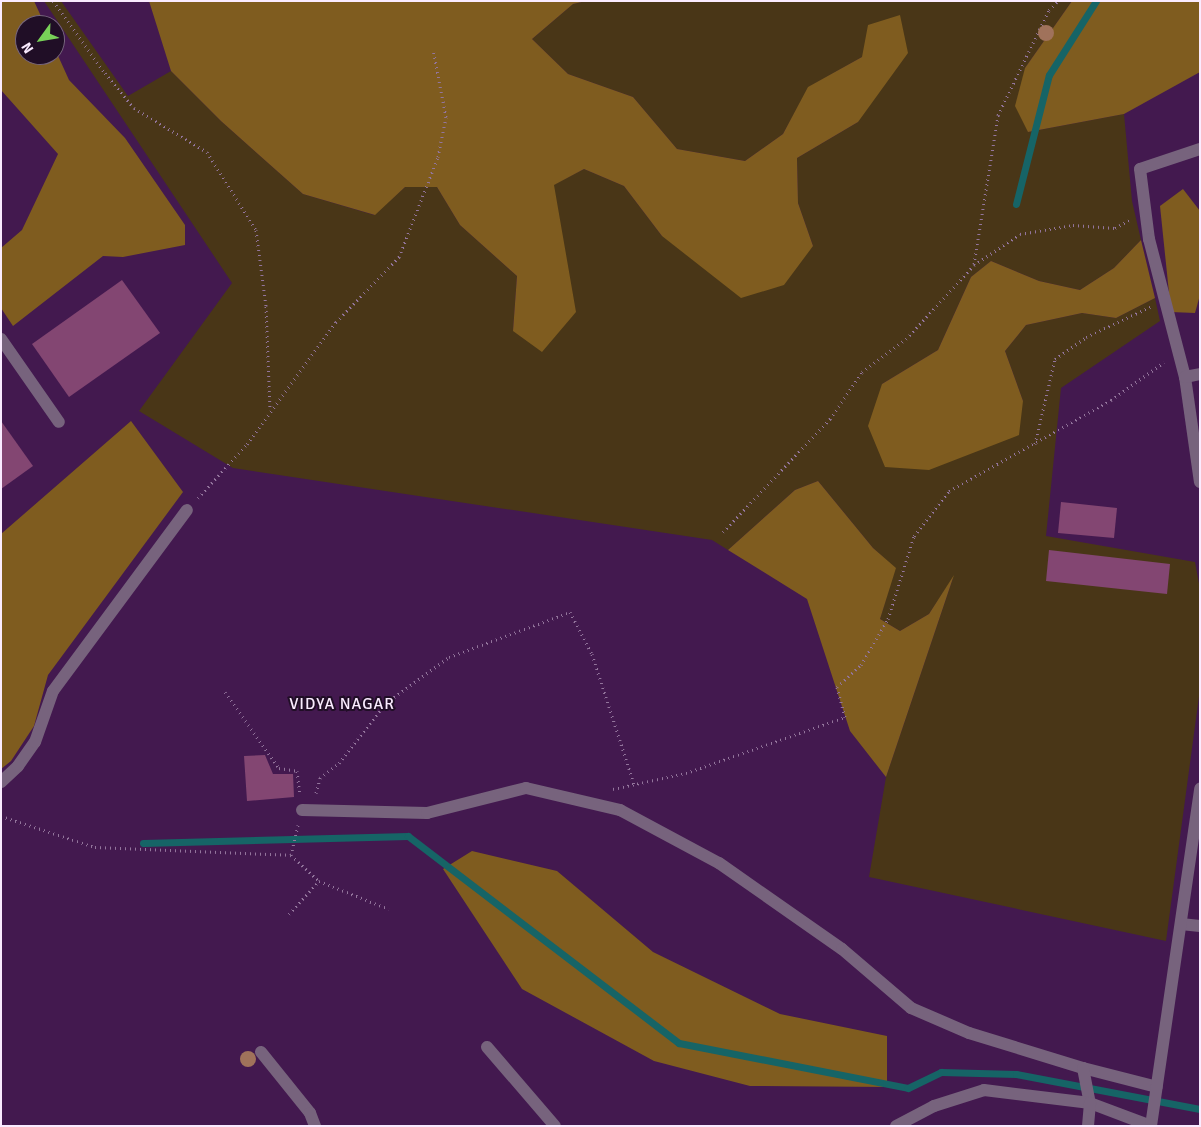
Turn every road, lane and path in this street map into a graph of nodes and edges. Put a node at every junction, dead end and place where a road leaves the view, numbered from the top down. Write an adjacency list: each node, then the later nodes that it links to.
1 (53, 1): 12 (path)
2 (1058, 1): 6 (path)
3 (433, 49): 12 (path)
4 (1200, 149): 5 (street)
5 (1146, 210): 6 (path); 7 (street)
6 (974, 265): 17 (path)
7 (1165, 300): 9 (street); 14 (path)
8 (1, 340): 13 (street)
9 (1178, 351): 11 (street); 14 (path)
10 (1200, 374): 11 (street)
11 (1185, 377): 15 (street)
12 (270, 409): 16 (path)
13 (59, 422)
14 (1035, 444): 20 (path)
15 (1200, 482)
16 (187, 510): 19 (street)
17 (723, 532)
18 (225, 692): 23 (path)
19 (1, 782)
20 (634, 784): 22 (path); 23 (path)
21 (1200, 788): 29 (street)
22 (606, 790)
23 (306, 810): 25 (path); 33 (street)
24 (1, 816): 25 (path)
25 (291, 855): 26 (path)
26 (319, 881): 27 (path); 28 (path)
27 (389, 909)
28 (289, 914)
29 (1181, 924): 30 (street); 34 (street)
30 (1200, 926)
31 (487, 1047): 37 (street)
32 (261, 1052): 36 (street)
33 (1084, 1072): 34 (street); 35 (street)
34 (1157, 1090): 40 (street)
35 (1089, 1099): 38 (street); 39 (street); 40 (street)
36 (315, 1126)
37 (555, 1126)
38 (896, 1126)
39 (1088, 1126)
40 (1151, 1126)

